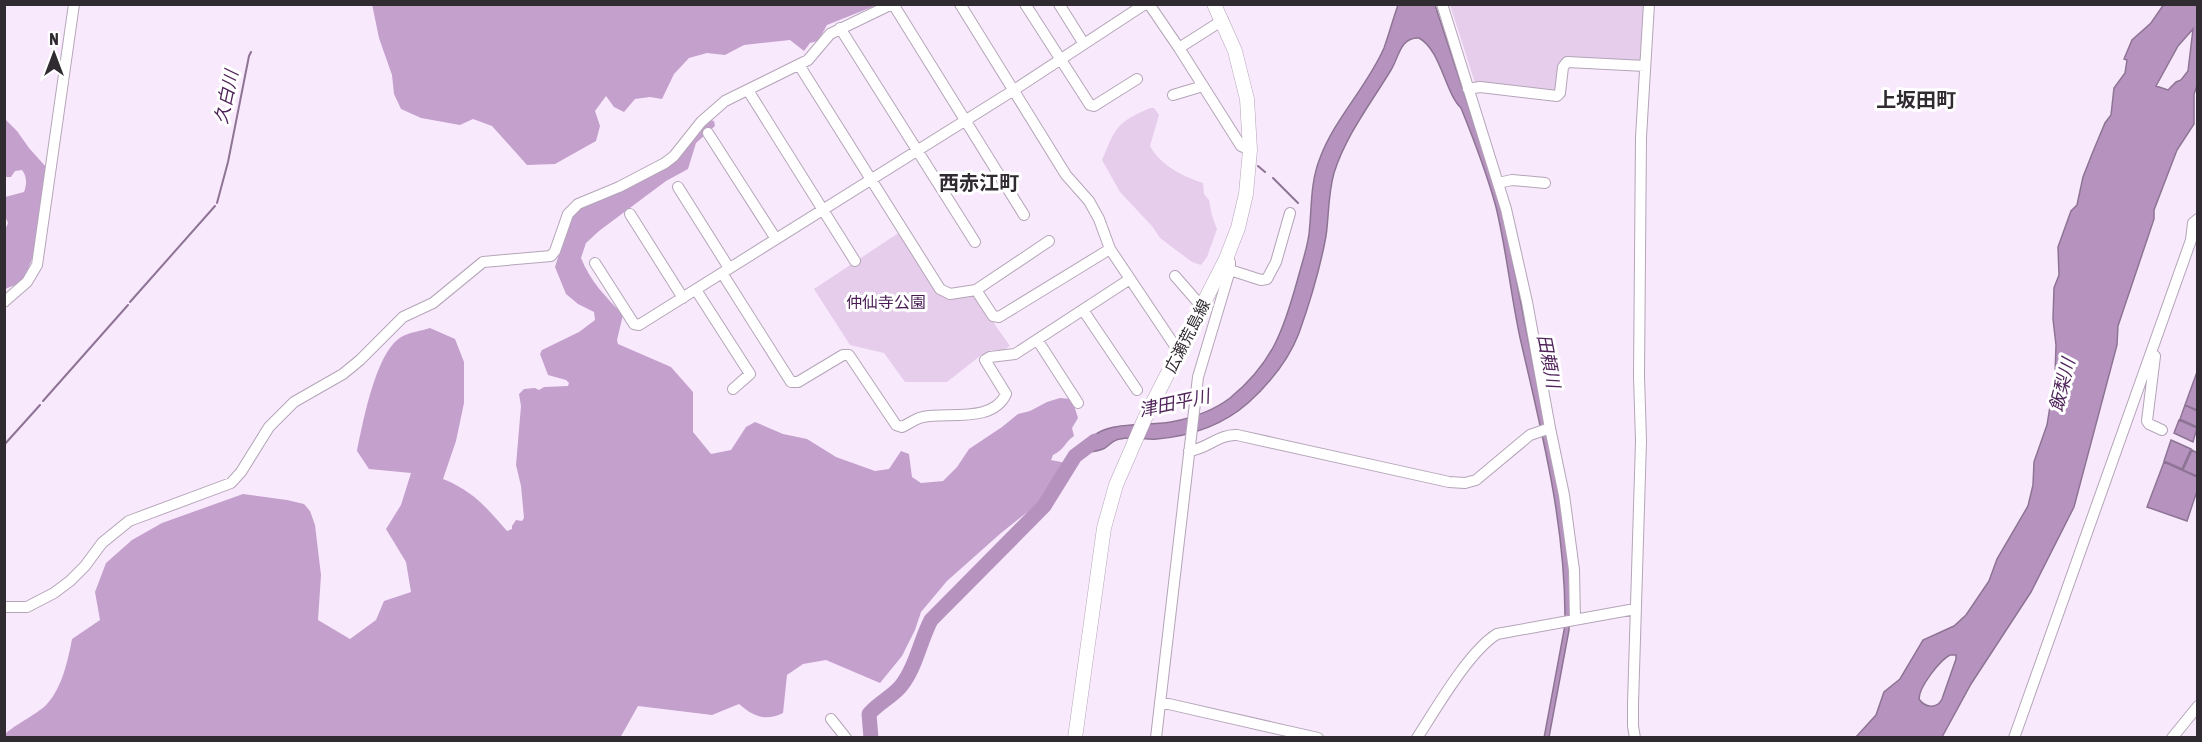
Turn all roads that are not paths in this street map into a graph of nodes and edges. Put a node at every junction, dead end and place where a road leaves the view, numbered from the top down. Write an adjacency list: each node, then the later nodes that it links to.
1 (74, 4): 49 (street)
2 (892, 4): 11 (street); 23 (street)
3 (960, 4): 20 (street)
4 (1025, 4): 14 (street)
5 (1059, 4): 12 (street)
6 (1147, 4): 12 (street); 13 (street)
7 (1214, 4): 10 (main road, 広瀬荒島線)
8 (1442, 4): 19 (street)
9 (1649, 4): 16 (street)
10 (1222, 20): 13 (street); 26 (main road, 広瀬荒島線)
11 (840, 28): 15 (street); 25 (street)
12 (1084, 44): 14 (street)
13 (1179, 48): 18 (street)
14 (1060, 60): 17 (street); 20 (street)
15 (798, 65): 27 (street); 61 (street)
16 (1645, 66): 19 (street); 62 (street)
17 (1137, 79)
18 (1203, 86): 22 (street); 26 (street)
19 (1468, 89): 28 (street)
20 (1014, 90): 23 (street); 39 (street)
21 (749, 92): 31 (street)
22 (1173, 95)
23 (964, 120): 25 (street); 34 (street)
24 (708, 132): 36 (street)
25 (917, 150): 27 (street); 37 (street)
26 (1250, 150): 42 (main road, 広瀬荒島線)
27 (870, 180): 31 (street); 47 (street)
28 (1498, 183): 29 (street); 58 (street)
29 (1545, 183)
30 (678, 187): 43 (street)
31 (823, 210): 36 (street); 40 (street)
32 (1290, 213): 42 (street)
33 (630, 214): 48 (street)
34 (1024, 215)
35 (2198, 219): 53 (street)
36 (776, 239): 43 (street)
37 (975, 242)
38 (1049, 242): 47 (street)
39 (1110, 249): 45 (street); 47 (street)
40 (855, 261)
41 (595, 263): 48 (street)
42 (1228, 264): 50 (main road, 広瀬荒島線); 60 (street)
43 (725, 271): 46 (street); 52 (street)
44 (1175, 276): 50 (street)
45 (1130, 279): 51 (street); 54 (street)
46 (696, 290): 48 (street); 55 (street)
47 (976, 290)
48 (683, 298)
49 (4, 302)
50 (1202, 307): 54 (main road, 広瀬荒島線)
51 (1083, 310): 52 (street); 56 (street)
52 (1038, 341): 57 (street)
53 (2154, 344): 59 (street); 73 (street)
54 (1179, 352): 68 (main road, 広瀬荒島線)
55 (733, 389)
56 (1137, 390)
57 (1078, 403)
58 (1545, 429): 60 (street); 63 (street)
59 (2162, 430)
60 (1189, 451): 64 (street)
61 (4, 607)
62 (1635, 609): 63 (street); 72 (street)
63 (1573, 620): 71 (street)
64 (1160, 702): 69 (street); 70 (street)
65 (2198, 706): 74 (street)
66 (831, 719): 67 (street)
67 (846, 738)
68 (1075, 738)
69 (1156, 738)
70 (1318, 738)
71 (1417, 738)
72 (1635, 738)
73 (2014, 738)
74 (2172, 738)

